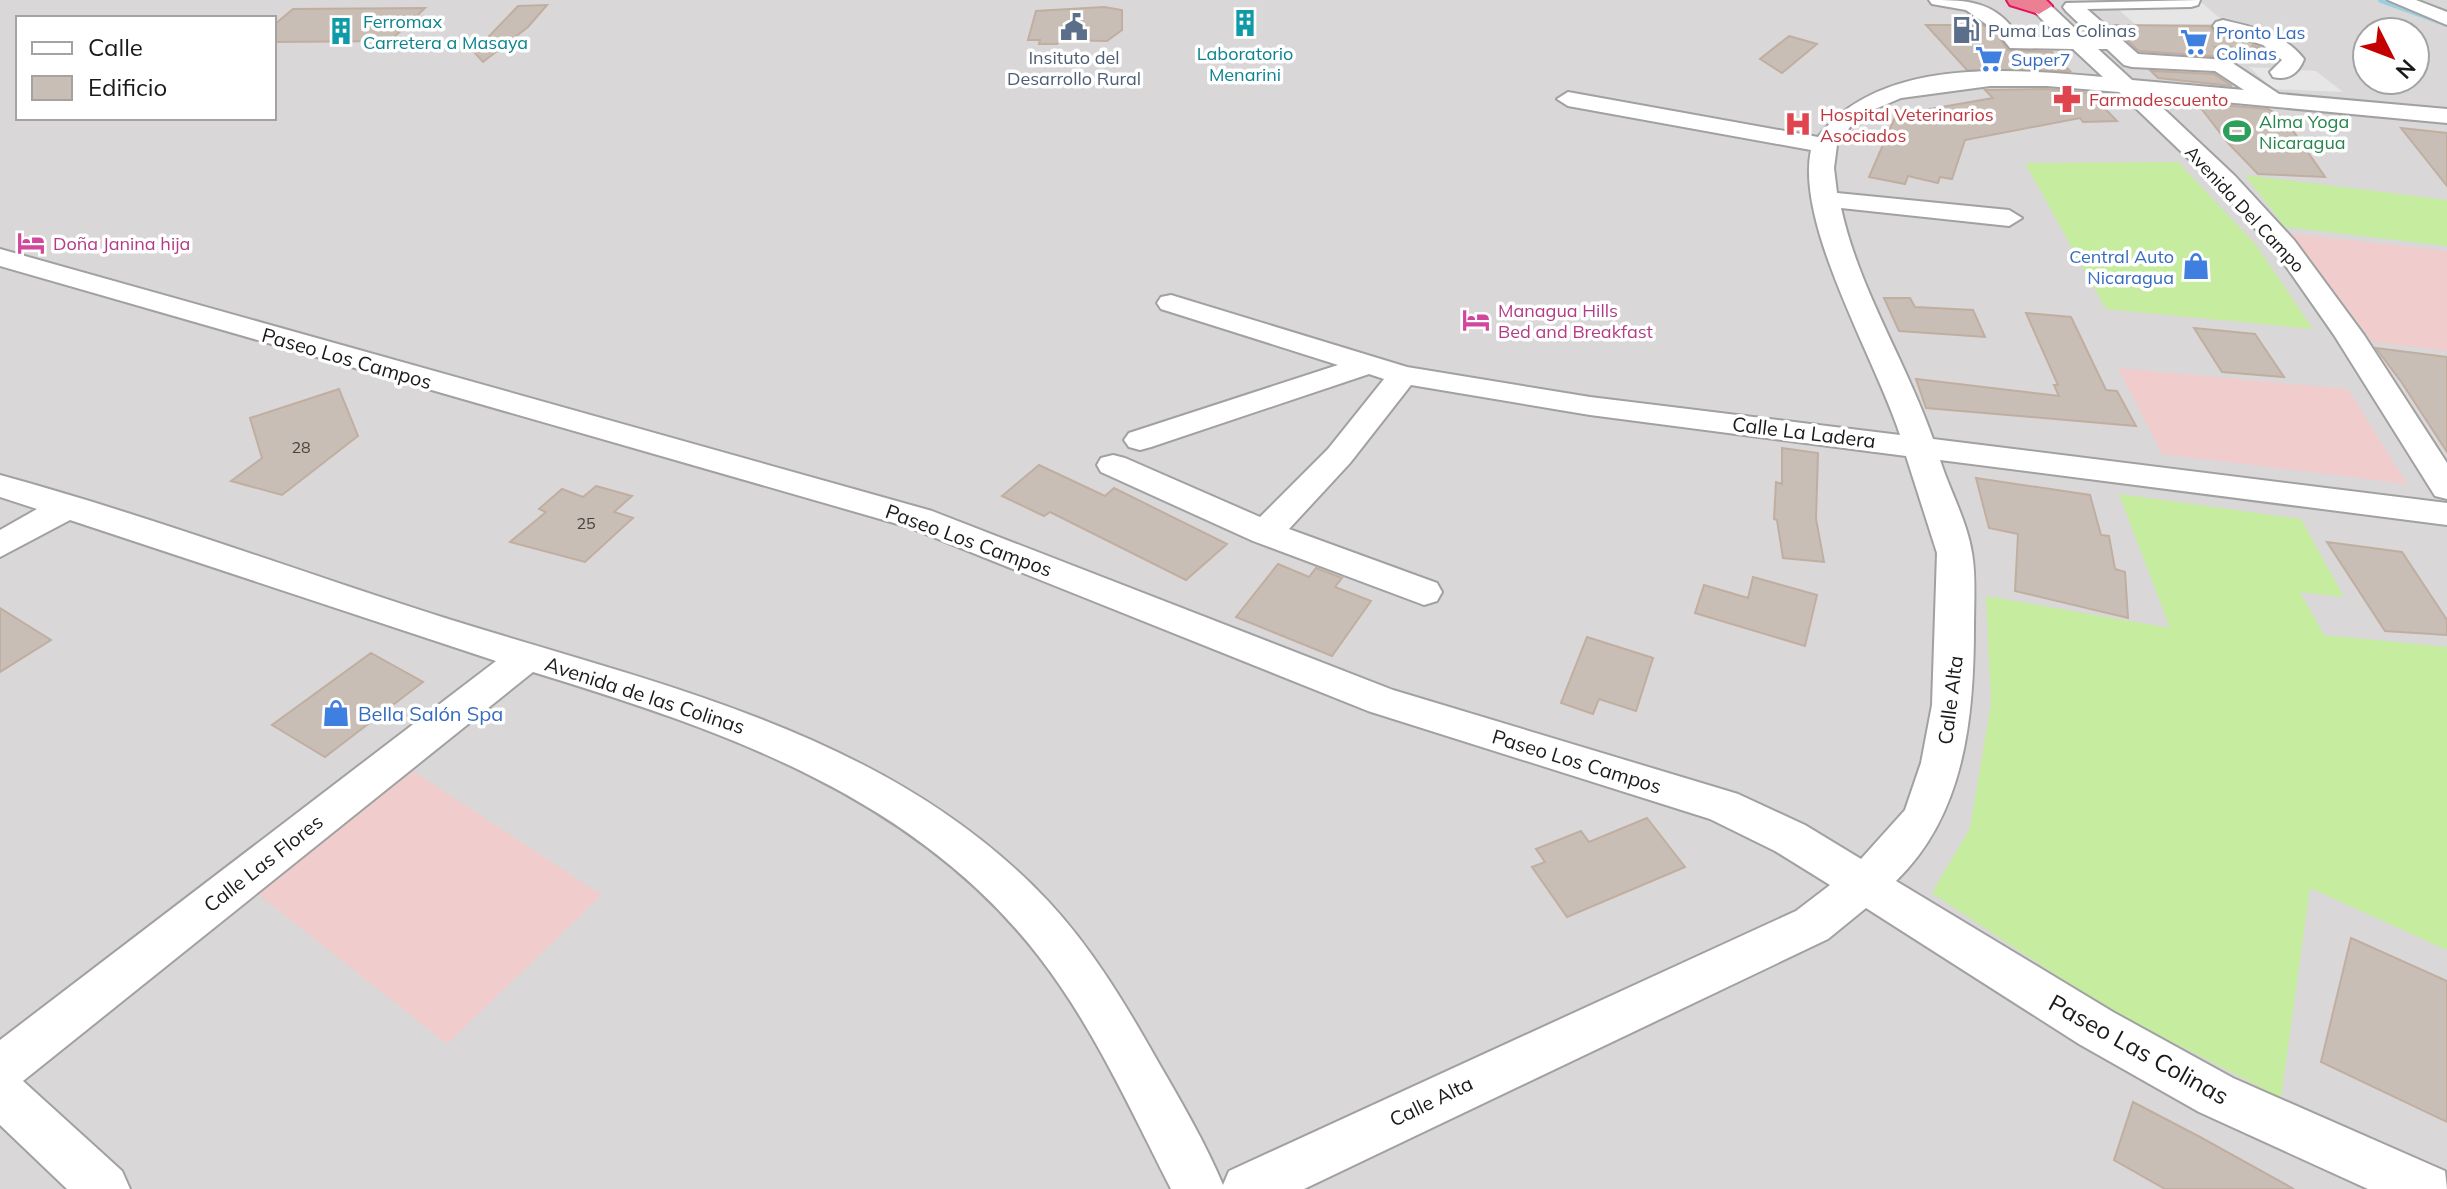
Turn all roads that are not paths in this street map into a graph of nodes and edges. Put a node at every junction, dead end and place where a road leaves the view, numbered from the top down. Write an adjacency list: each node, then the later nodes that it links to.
1 (1939, 0): 8 (street)
2 (2398, 0): 5 (street)
3 (2190, 1): 6 (street); 7 (street)
4 (2039, 5): 8 (street, Avenida Del Campo)
5 (2447, 19)
6 (2237, 38): 9 (street); 9 (street)
7 (2113, 43): 8 (street); 12 (street)
8 (2079, 44): 10 (street, Avenida Del Campo)
9 (2281, 72): 13 (street)
10 (2124, 86): 12 (street); 15 (street); 25 (street, Avenida Del Campo)
11 (1568, 99): 15 (street)
12 (2273, 99): 13 (street)
13 (2321, 103): 14 (street)
14 (2447, 116)
15 (1824, 145): 16 (street, Calle Alta)
16 (1826, 199): 17 (street); 22 (street, Calle Alta)
17 (2009, 218)
18 (0, 257): 32 (street, Paseo Los Campos)
19 (1171, 303): 20 (street, Calle La Ladera)
20 (1388, 369): 21 (street); 22 (street, Calle La Ladera); 28 (street)
21 (1140, 440)
22 (1919, 446): 27 (street, Calle La Ladera); 32 (street, Calle Alta)
23 (1113, 465): 28 (street)
24 (0, 486): 26 (street, Avenida de las Colinas)
25 (2447, 488)
26 (67, 507): 29 (street); 31 (street, Avenida de las Colinas)
27 (2447, 514)
28 (1265, 533): 30 (street)
29 (0, 545)
30 (1424, 592)
31 (527, 657): 33 (street, Calle Las Flores); 36 (street, Avenida de las Colinas)
32 (1865, 883): 37 (street, Calle Alta); 38 (street, Paseo Las Colinas)
33 (0, 1069)
34 (0, 1092): 35 (street)
35 (104, 1189)
36 (1199, 1189)
37 (1247, 1189)
38 (2427, 1189)

